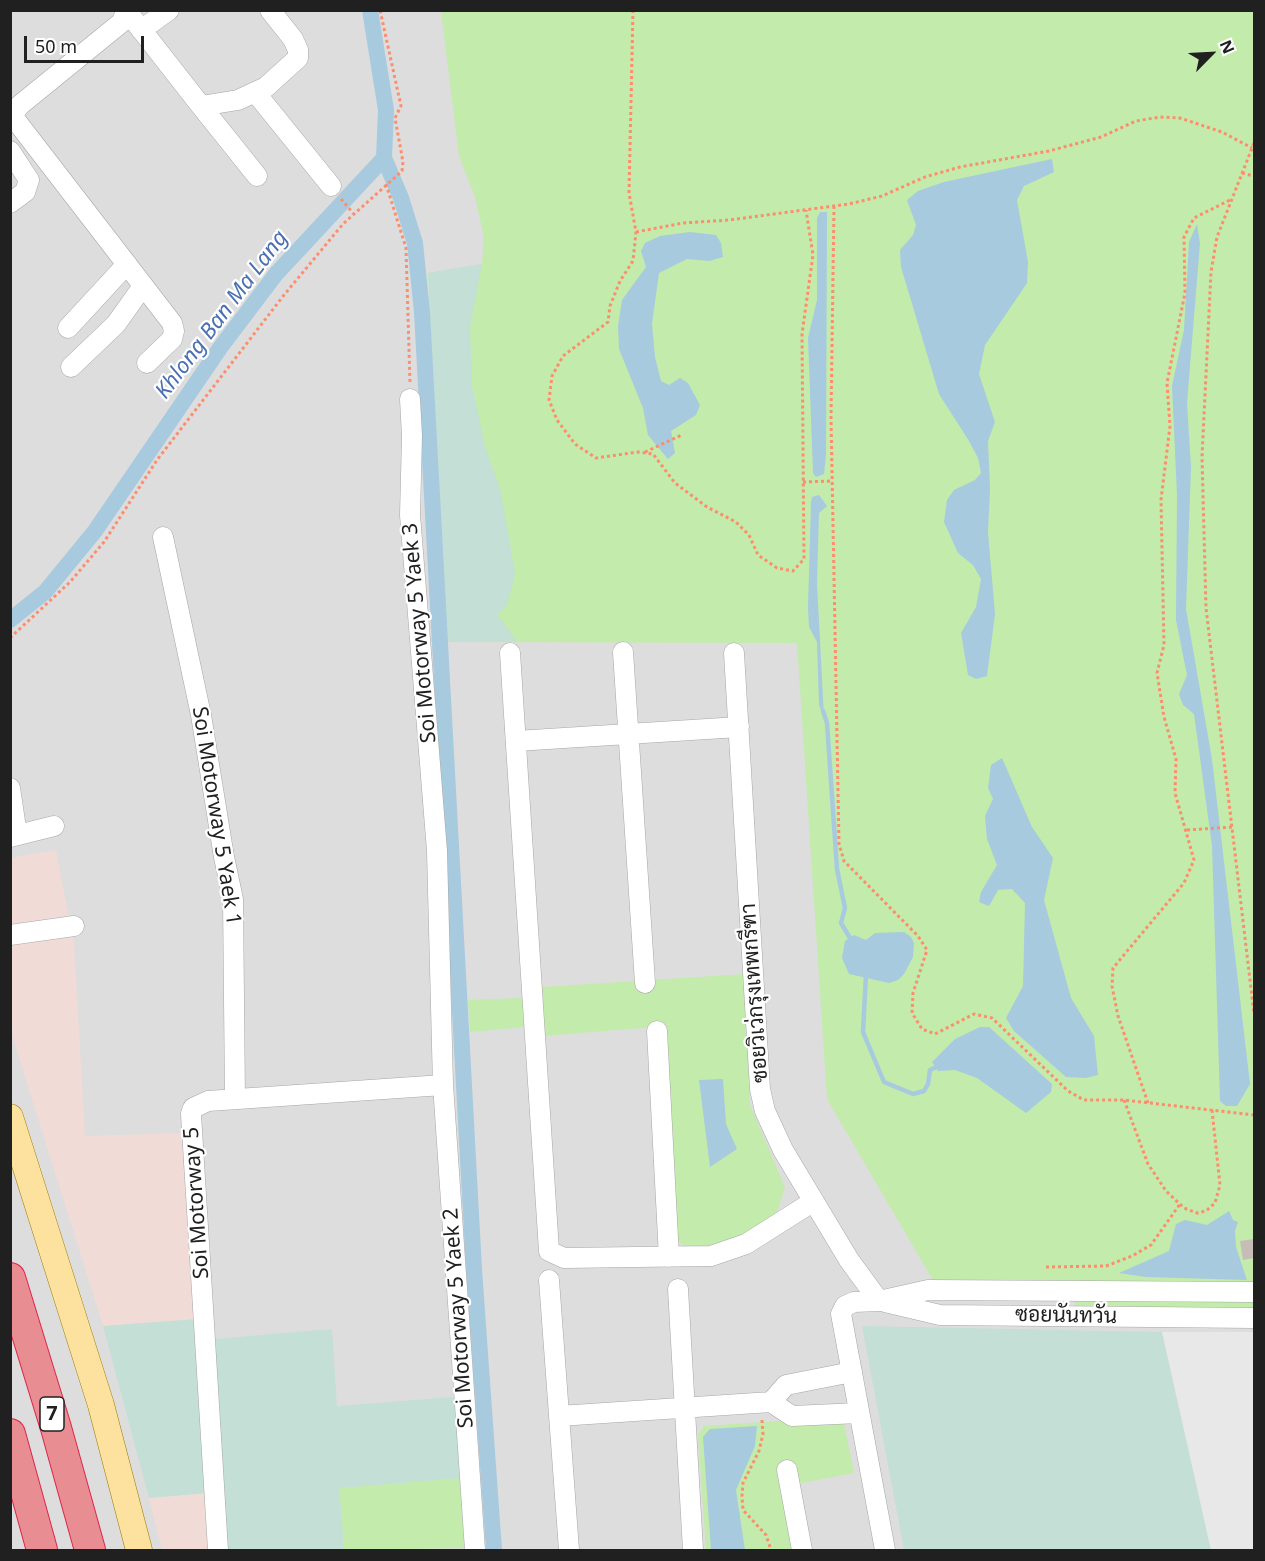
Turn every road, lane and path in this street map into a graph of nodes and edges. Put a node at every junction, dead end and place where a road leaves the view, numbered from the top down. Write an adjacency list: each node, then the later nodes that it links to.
1 (170, 10): 6 (street)
2 (270, 10): 7 (street)
3 (380, 10): 15 (path)
4 (633, 10): 22 (path)
5 (126, 11): 6 (street); 23 (street)
6 (141, 30): 8 (street)
7 (255, 92): 8 (street); 16 (street)
8 (201, 106): 13 (street)
9 (1254, 143): 10 (path)
10 (1252, 148): 12 (path); 19 (path)
11 (10, 151): 18 (street)
12 (1242, 173): 14 (path); 17 (path)
13 (257, 176)
14 (1254, 176)
15 (386, 184): 21 (path); 28 (path)
16 (333, 188): 21 (path)
17 (1230, 200): 43 (path); 44 (path)
18 (10, 203)
19 (834, 206): 20 (path); 31 (path)
20 (806, 210): 22 (path); 32 (path)
21 (354, 213): 34 (path)
22 (636, 232): 30 (path)
23 (127, 264): 24 (street); 25 (street)
24 (143, 286): 26 (street); 27 (street)
25 (68, 328)
26 (147, 363)
27 (71, 367)
28 (410, 399): 51 (street, Soi Motorway 5 Yaek 3)
29 (682, 435): 30 (path)
30 (644, 453): 32 (path)
31 (832, 481): 32 (path); 53 (path)
32 (803, 482)
33 (163, 537): 52 (street, Soi Motorway 5 Yaek 1)
34 (10, 638)
35 (623, 652): 39 (street)
36 (510, 653): 40 (street)
37 (734, 654): 38 (street, ซอยวิเว่กรุงเทพกรีฑา)
38 (739, 727): 39 (street); 58 (street, ซอยวิเว่กรุงเทพกรีฑา)
39 (629, 734): 40 (street); 48 (street)
40 (516, 741): 60 (street)
41 (10, 788): 45 (street)
42 (54, 826): 45 (street)
43 (1233, 827): 44 (path); 49 (path)
44 (1187, 830): 54 (path)
45 (14, 836)
46 (74, 926): 47 (street)
47 (10, 935)
48 (645, 983)
49 (1254, 1014)
50 (657, 1031): 60 (street)
51 (442, 1085): 52 (street, Soi Motorway 5); 81 (street, Soi Motorway 5 Yaek 2)
52 (235, 1099): 80 (street, Soi Motorway 5)
53 (1124, 1100): 54 (path); 59 (path)
54 (1148, 1103): 55 (path)
55 (1212, 1110): 56 (path); 59 (path)
56 (1254, 1115)
57 (10, 1117): 79 (main road)
58 (813, 1200): 60 (street); 67 (street, ซอยวิเว่กรุงเทพกรีฑา)
59 (1180, 1204): 61 (path)
60 (669, 1257)
61 (1046, 1267)
62 (10, 1278): 78 (highway, 7)
63 (549, 1280): 74 (street)
64 (678, 1289): 72 (street)
65 (1028, 1291): 66 (street, ซอยนันทวัน); 67 (street, ซอยนันทวัน); 68 (street)
66 (1254, 1292)
67 (879, 1301): 68 (street, ซอยนันทวัน); 70 (street, ซอยนันทวัน)
68 (1027, 1315): 69 (street, ซอยนันทวัน)
69 (1254, 1318)
70 (852, 1372): 71 (street); 73 (street, ซอยนันทวัน)
71 (766, 1403): 72 (street); 73 (street); 84 (path)
72 (685, 1408): 74 (street); 83 (street)
73 (859, 1413): 86 (street, ซอยนันทวัน)
74 (559, 1416): 82 (street)
75 (10, 1434): 77 (highway, 7)
76 (787, 1470): 85 (street)
77 (42, 1551)
78 (90, 1551)
79 (139, 1551)
80 (219, 1551)
81 (475, 1551)
82 (569, 1551)
83 (693, 1551)
84 (771, 1551)
85 (802, 1551)
86 (885, 1551)

